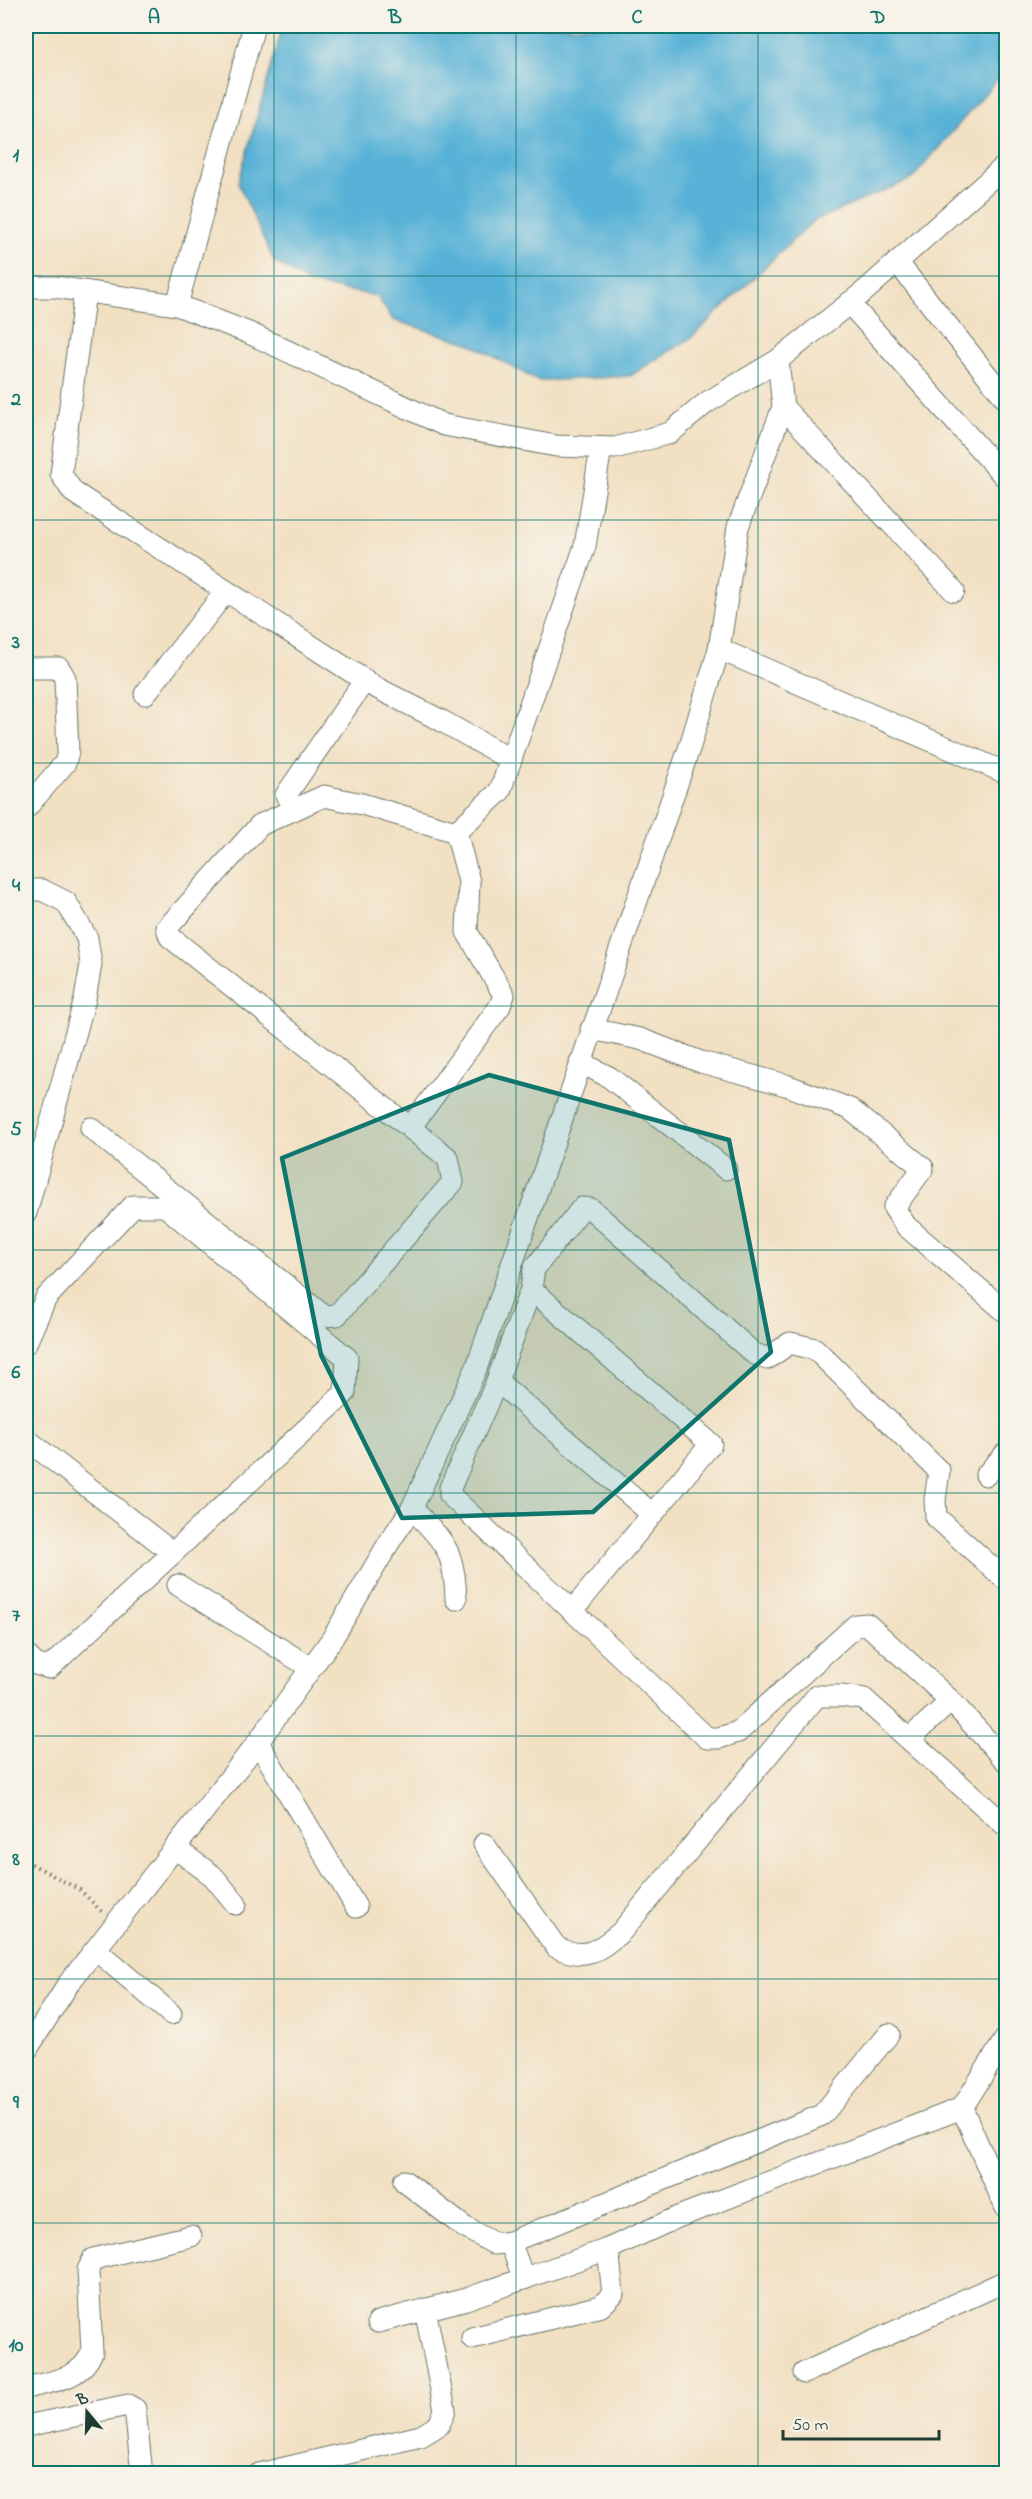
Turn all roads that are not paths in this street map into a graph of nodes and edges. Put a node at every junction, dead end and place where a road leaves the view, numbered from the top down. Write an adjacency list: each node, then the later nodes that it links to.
1 (254, 26): 7 (street)
2 (1006, 165): 3 (street)
3 (897, 262): 6 (street); 9 (street)
4 (26, 287): 5 (street)
5 (85, 292): 7 (street); 13 (street)
6 (849, 303): 8 (street); 12 (street)
7 (177, 305): 11 (street)
8 (778, 360): 10 (street); 11 (street)
9 (1003, 389)
10 (783, 407): 14 (street); 15 (street)
11 (601, 448): 19 (street)
12 (1006, 478)
13 (226, 591): 17 (street); 18 (street)
14 (954, 591)
15 (719, 649): 20 (street); 25 (street)
16 (26, 668): 22 (street)
17 (364, 680): 19 (street); 21 (street)
18 (145, 694)
19 (511, 760): 23 (street)
20 (1006, 773)
21 (286, 795)
22 (26, 808)
23 (456, 832): 28 (street); 28 (street)
24 (26, 890): 30 (street)
25 (591, 1029): 26 (street); 32 (street)
26 (580, 1062): 29 (street); 38 (street)
27 (91, 1128): 28 (street)
28 (410, 1128)
29 (726, 1169)
30 (26, 1213)
31 (531, 1289): 34 (street); 39 (street); 41 (street)
32 (1006, 1312)
33 (26, 1342): 40 (street)
34 (497, 1381): 39 (street); 44 (street)
35 (26, 1439): 40 (street)
36 (1006, 1453): 37 (street)
37 (986, 1475)
38 (412, 1508): 43 (street); 46 (street)
39 (652, 1514): 44 (street)
40 (173, 1553): 45 (street)
41 (1006, 1580)
42 (178, 1585): 46 (street)
43 (456, 1599)
44 (572, 1611): 47 (street)
45 (26, 1655)
46 (311, 1668): 49 (street)
47 (951, 1701): 48 (street); 50 (street)
48 (909, 1738): 51 (street); 52 (street)
49 (258, 1742): 53 (street); 55 (street)
50 (1006, 1761)
51 (1006, 1826)
52 (484, 1844)
53 (175, 1848): 54 (street); 56 (street)
54 (236, 1904)
55 (356, 1906)
56 (96, 1950): 57 (street); 60 (street)
57 (171, 2014)
58 (889, 2034): 65 (street)
59 (1006, 2038): 61 (street)
60 (26, 2051)
61 (962, 2108): 63 (street); 66 (street)
62 (404, 2181): 65 (street)
63 (1006, 2208)
64 (191, 2236): 73 (street)
65 (510, 2242): 67 (street)
66 (608, 2249): 67 (street); 71 (street)
67 (524, 2279): 69 (street)
68 (1006, 2281): 72 (street)
69 (426, 2309): 70 (street); 76 (street)
70 (378, 2322)
71 (472, 2338)
72 (804, 2373)
73 (26, 2388)
74 (26, 2426): 75 (street)
75 (142, 2474)
76 (259, 2474)

